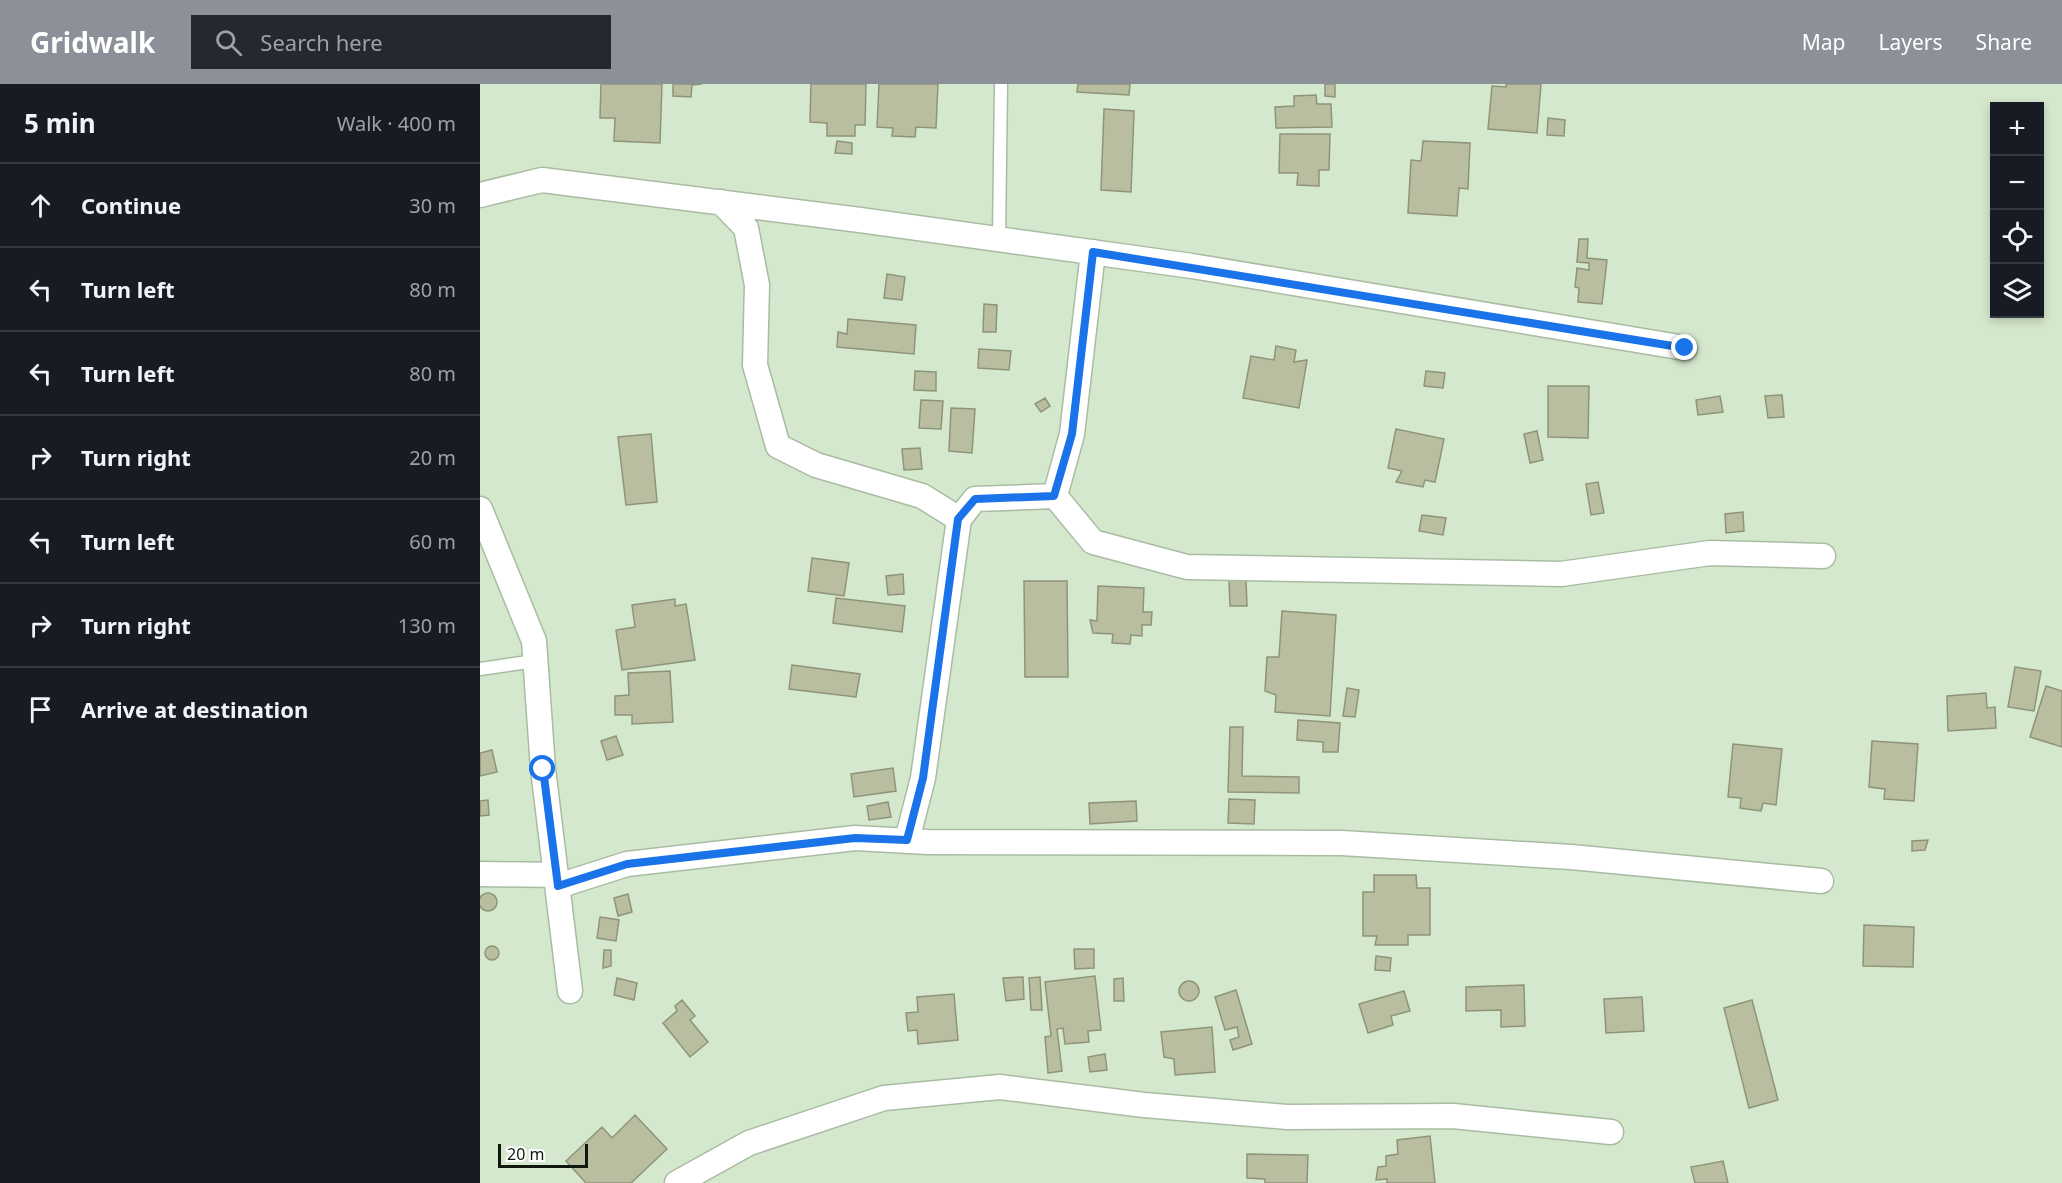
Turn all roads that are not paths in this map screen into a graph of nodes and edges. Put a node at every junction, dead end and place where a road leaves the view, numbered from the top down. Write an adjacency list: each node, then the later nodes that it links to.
1 (1001, 84): 4 (lane)
2 (480, 195): 3 (street)
3 (722, 202): 4 (street); 9 (street)
4 (999, 239): 5 (street)
5 (1093, 252): 6 (street); 7 (street)
6 (1685, 348)
7 (1054, 496): 9 (street); 10 (street)
8 (480, 509): 11 (street)
9 (958, 519): 13 (street)
10 (1822, 556)
11 (535, 661): 12 (lane); 15 (street)
12 (480, 669)
13 (907, 840): 15 (street); 16 (street)
14 (480, 874): 15 (street)
15 (557, 880): 17 (street)
16 (1821, 881)
17 (570, 991)
18 (1611, 1132): 19 (street)
19 (677, 1183)

